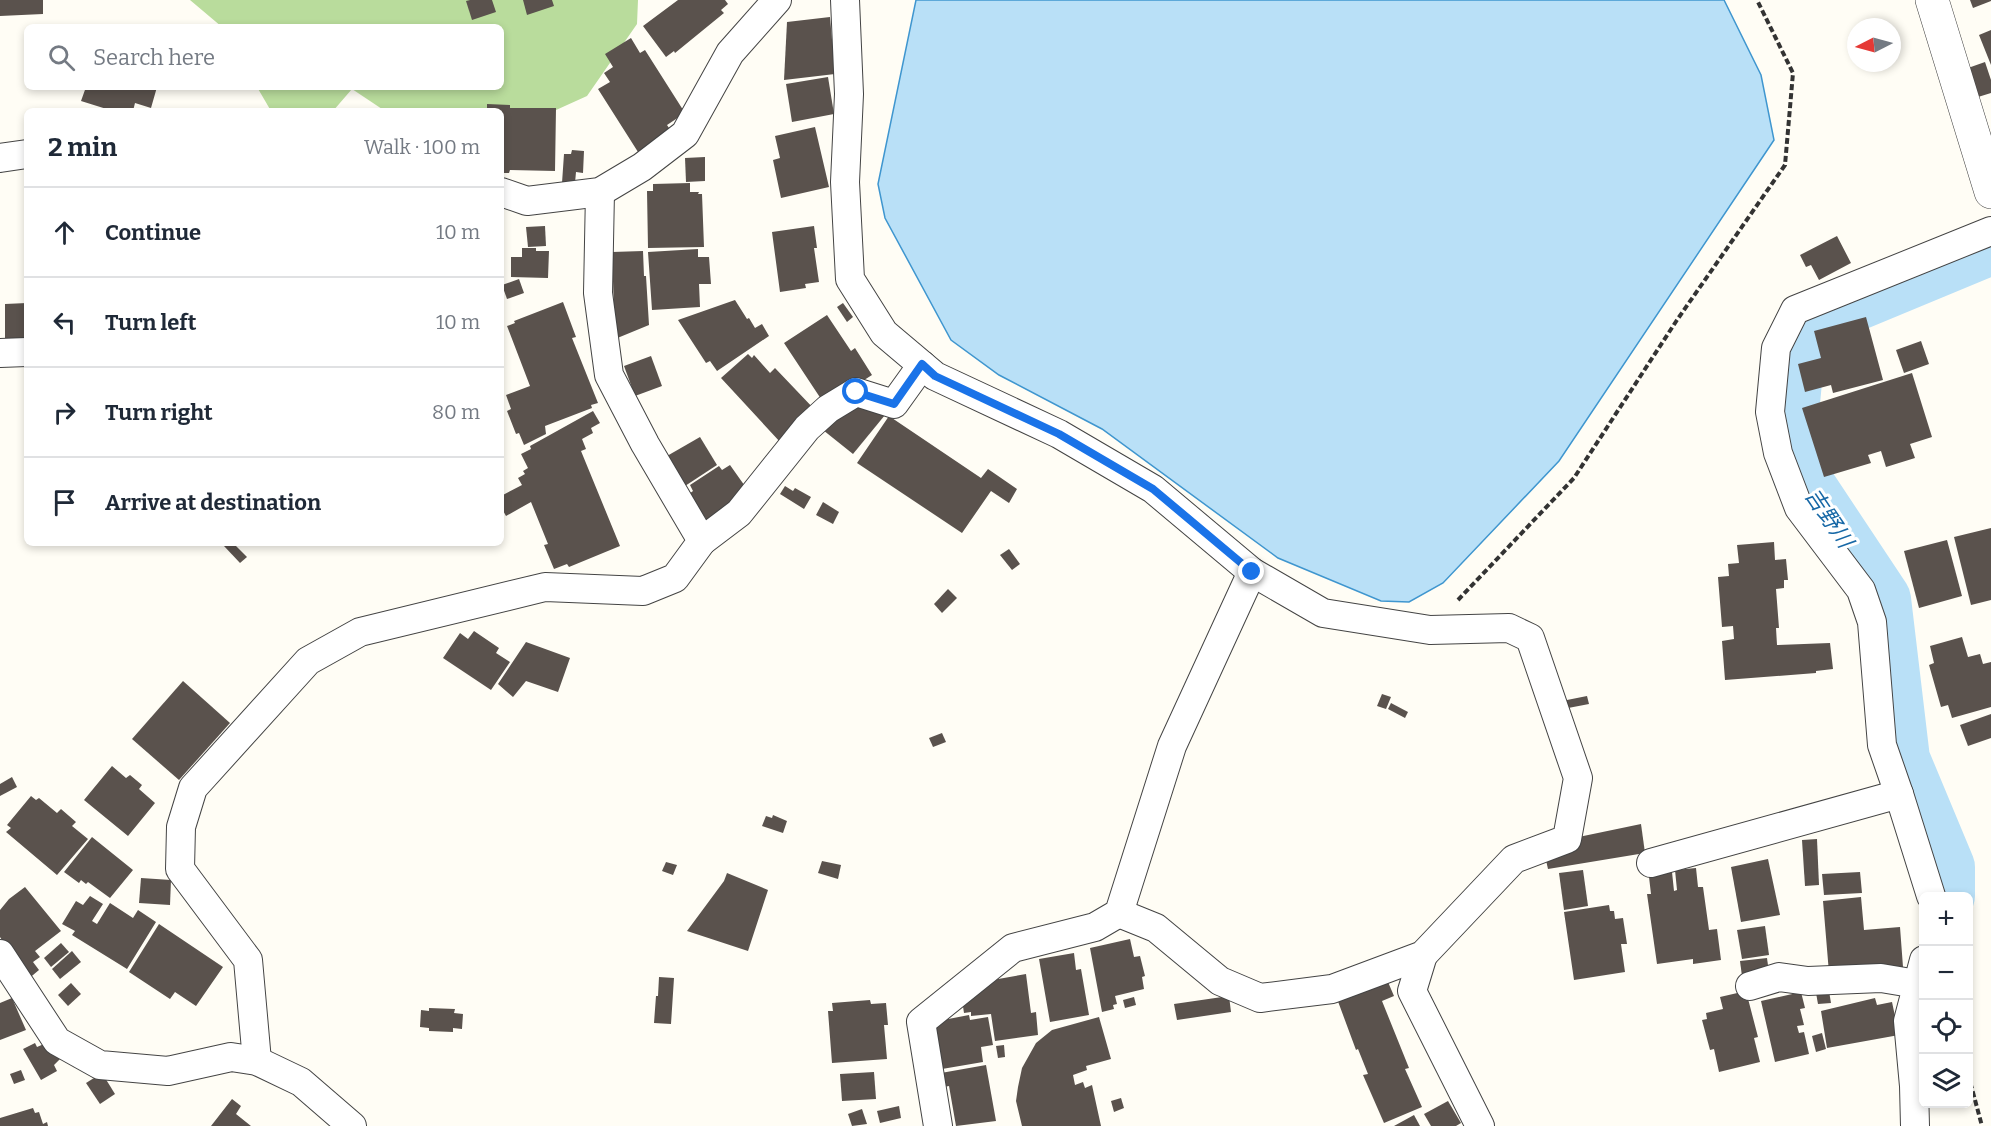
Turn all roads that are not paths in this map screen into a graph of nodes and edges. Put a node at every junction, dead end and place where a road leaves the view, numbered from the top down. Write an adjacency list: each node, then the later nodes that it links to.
1 (777, 0): 6 (street)
2 (845, 0): 12 (street)
3 (1932, 0): 7 (street)
4 (24, 154): 5 (street)
5 (0, 158)
6 (600, 192): 8 (street); 13 (street)
7 (1991, 192)
8 (504, 193)
9 (1991, 231): 15 (street)
10 (24, 352): 11 (street)
11 (0, 353)
12 (922, 364): 13 (street); 14 (street)
13 (702, 541): 24 (street)
14 (1252, 572): 18 (street); 20 (street)
15 (1899, 794): 16 (street); 17 (street)
16 (1652, 863)
17 (1929, 892)
18 (1119, 913): 20 (street); 26 (street)
19 (0, 954): 24 (street)
20 (1423, 955): 27 (street)
21 (1919, 972): 23 (street)
22 (1919, 976): 28 (street)
23 (1750, 986)
24 (257, 1061): 25 (street)
25 (352, 1126)
26 (938, 1126)
27 (1480, 1126)
28 (1915, 1126)

